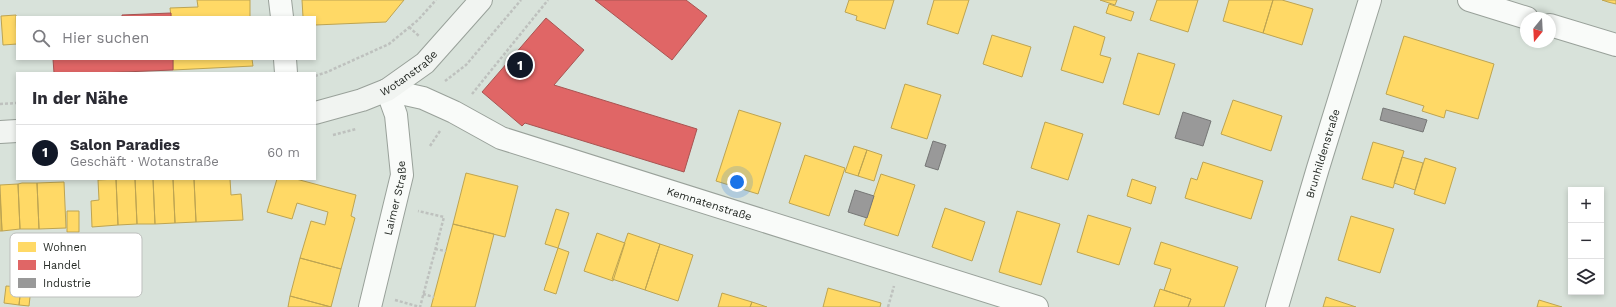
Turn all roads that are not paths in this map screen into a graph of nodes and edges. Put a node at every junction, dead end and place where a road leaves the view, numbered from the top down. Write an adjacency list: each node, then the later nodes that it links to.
1 (280, 0): 5 (street)
2 (481, 0): 11 (main road, Wotanstraße)
3 (1370, 0): 17 (street, Brunhildenstraße)
4 (1469, 0): 6 (street)
5 (282, 16)
6 (1520, 16)
7 (1556, 27): 8 (street)
8 (1616, 45)
9 (285, 60): 10 (street)
10 (286, 72)
11 (387, 90): 12 (main road, Wotanstraße); 15 (street, Laimer Straße); 16 (street, Kemnatenstraße)
12 (316, 113)
13 (16, 131): 14 (main road)
14 (0, 132)
15 (370, 307)
16 (1037, 307)
17 (1277, 307)

